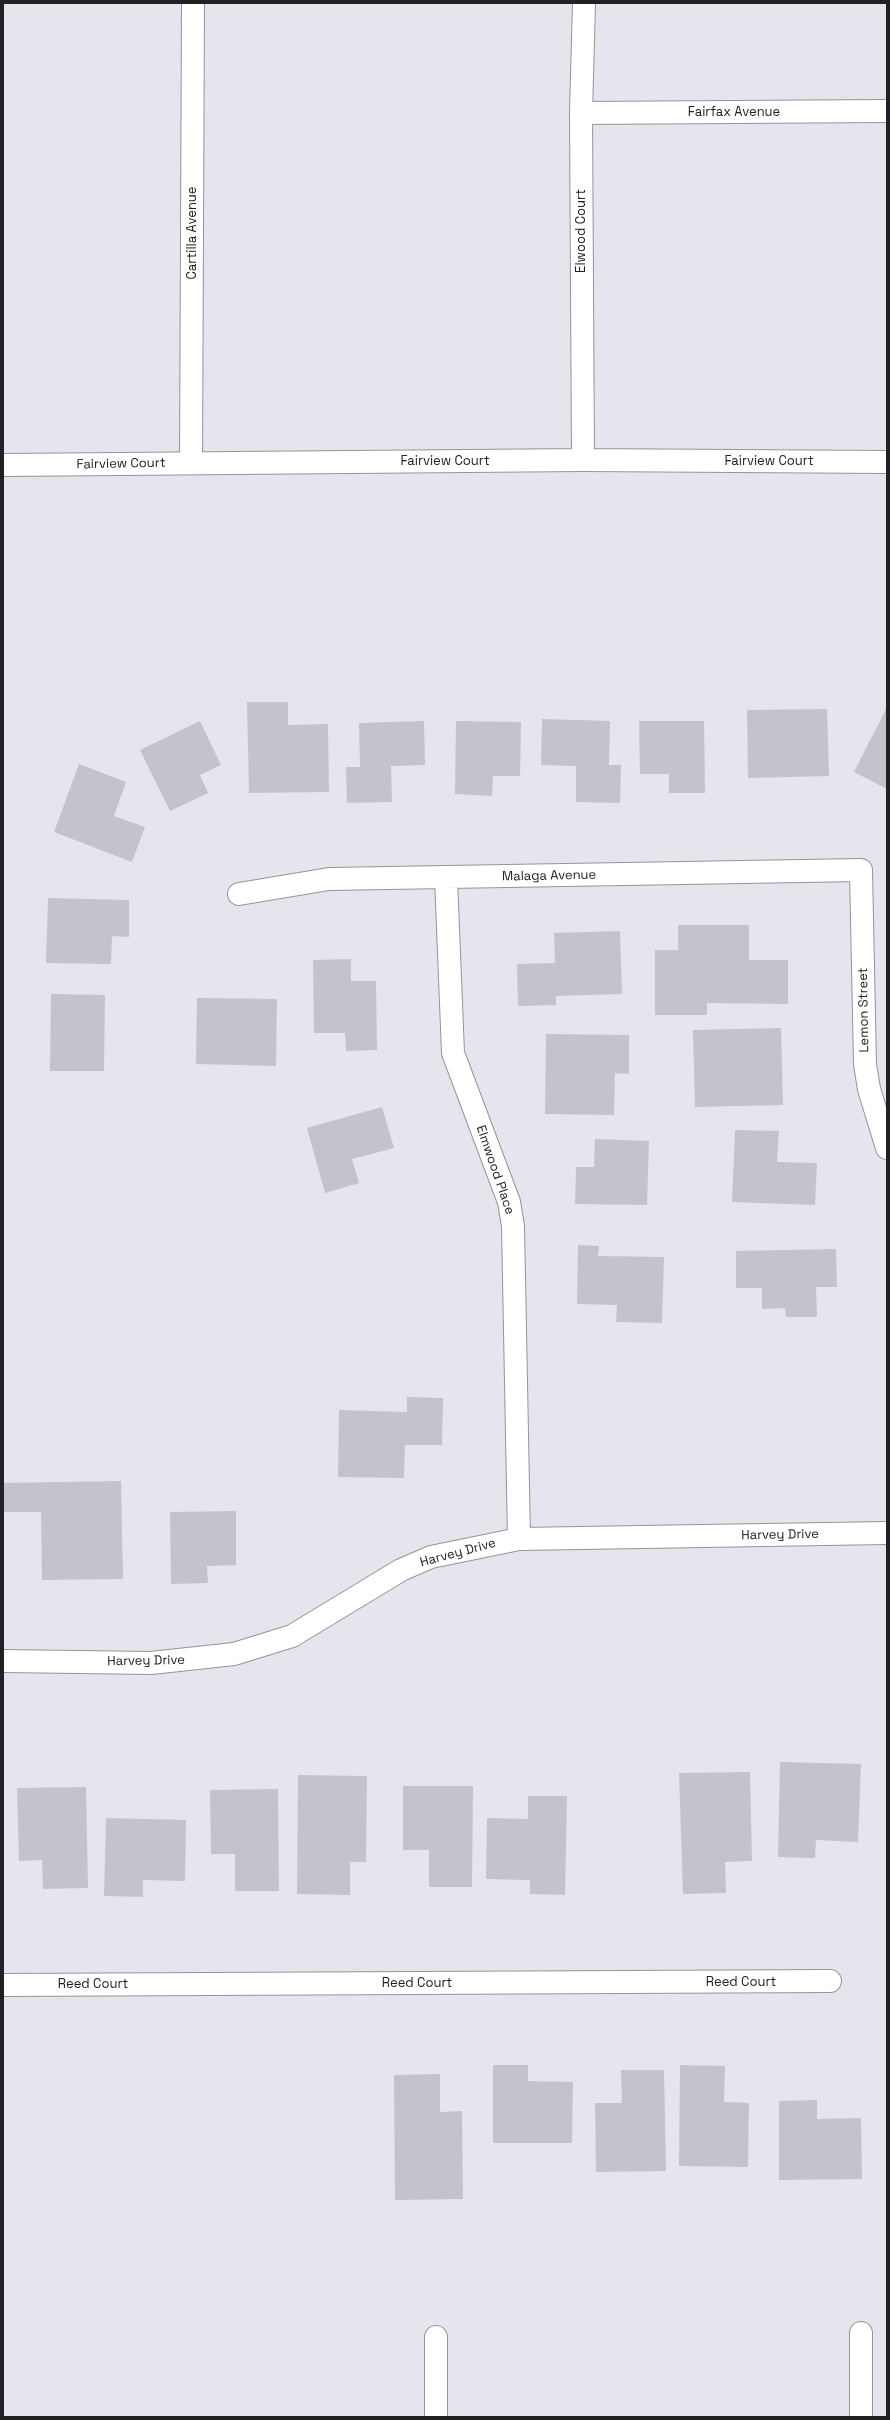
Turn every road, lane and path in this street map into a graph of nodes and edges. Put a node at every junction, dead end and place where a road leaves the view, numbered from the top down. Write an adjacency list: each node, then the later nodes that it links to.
1 (193, 3): 7 (street, Cartilla Avenue)
2 (584, 3): 4 (street, Elwood Court)
3 (887, 111): 4 (street, Fairfax Avenue)
4 (581, 113): 5 (street, Elwood Court)
5 (583, 460): 6 (street, Fairview Court); 7 (street, Fairview Court)
6 (887, 462)
7 (191, 463): 8 (street, Fairview Court)
8 (3, 465)
9 (861, 870): 10 (street, Malaga Avenue); 12 (street, Lemon Street)
10 (446, 878): 11 (street, Malaga Avenue); 14 (street, Elmwood Place)
11 (239, 894)
12 (887, 1148)
13 (887, 1533): 14 (street, Harvey Drive)
14 (519, 1539): 15 (street, Harvey Drive)
15 (3, 1661)
16 (830, 1981): 17 (street, Reed Court)
17 (3, 1985)
18 (861, 2332): 21 (street)
19 (436, 2337): 20 (street)
20 (436, 2417)
21 (861, 2417)

